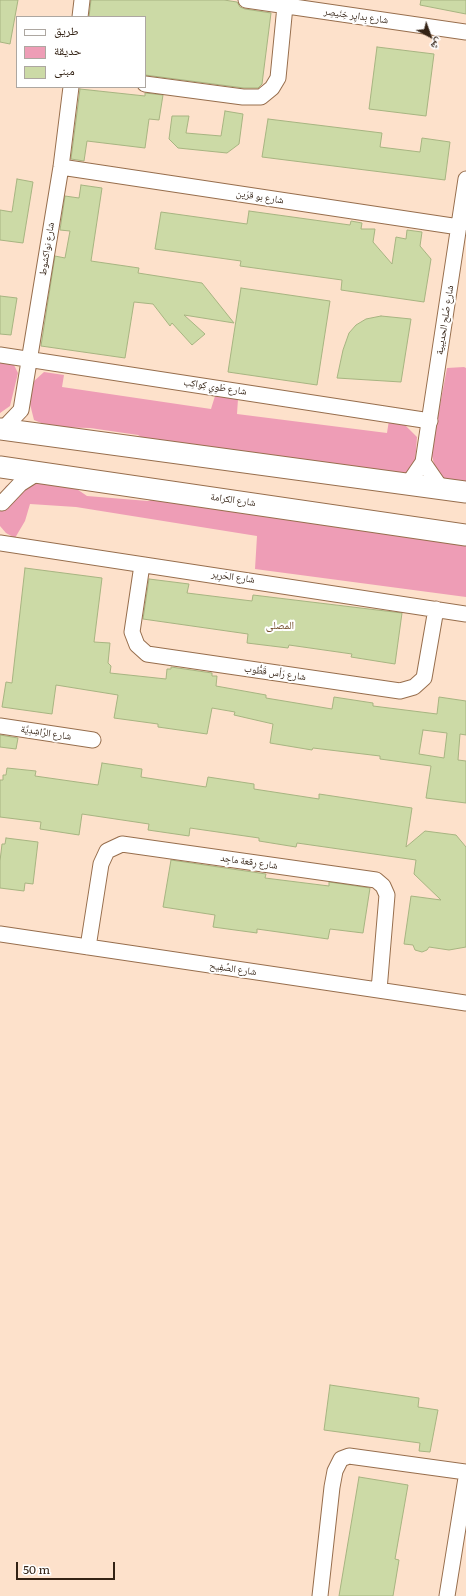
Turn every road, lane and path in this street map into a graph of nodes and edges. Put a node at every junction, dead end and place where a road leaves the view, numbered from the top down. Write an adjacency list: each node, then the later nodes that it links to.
1 (82, 0): 4 (street)
2 (246, 0): 3 (street, شارع بِدايِر خِنَيصِر)
3 (285, 6): 5 (street, شارع بِدايِر خِنَيصِر); 6 (street)
4 (80, 16)
5 (466, 32)
6 (146, 84)
7 (71, 88): 8 (street, شارع نواكشوط)
8 (61, 167): 10 (street, شارع بو قرَين); 12 (street, شارع نواكشوط)
9 (466, 179): 10 (street, شارع صُلح الحديبية)
10 (459, 227): 14 (street, شارع صُلح الحديبية)
11 (0, 355): 12 (street, شارع طَوِي كِواكِب)
12 (29, 359): 13 (street, شارع نواكشوط); 14 (street, شارع طَوِي كِواكِب)
13 (21, 410): 15 (street); 16 (street)
14 (430, 421): 17 (street, شارع صُلح الحديبية)
15 (1, 430): 16 (main road)
16 (36, 434): 20 (main road)
17 (423, 462): 20 (street, شارع صُلح الحديبية); 21 (street)
18 (0, 467): 19 (main road, شارع الكرامة)
19 (38, 472): 23 (street); 24 (main road, شارع الكرامة)
20 (408, 484): 21 (main road)
21 (441, 488): 22 (main road)
22 (466, 492)
23 (1, 505)
24 (466, 535)
25 (0, 543): 26 (street, شارع الحَرِير)
26 (142, 565): 27 (street, شارع الحَرِير); 27 (street, شارع رَأس قَطُّوب)
27 (436, 609): 28 (street, شارع الحَرِير)
28 (466, 614)
29 (0, 726): 30 (street, شارع الرَّاشِدِيَّة)
30 (92, 740)
31 (0, 934): 32 (street, شارع الصَّفِيح)
32 (88, 947): 33 (street, شارع الصَّفِيح); 33 (street, شارع رِقعة ماجِد)
33 (379, 990): 34 (street, شارع الصَّفِيح)
34 (466, 1003)
35 (466, 1472): 37 (street)
36 (466, 1478): 38 (street)
37 (320, 1596)
38 (447, 1596)

